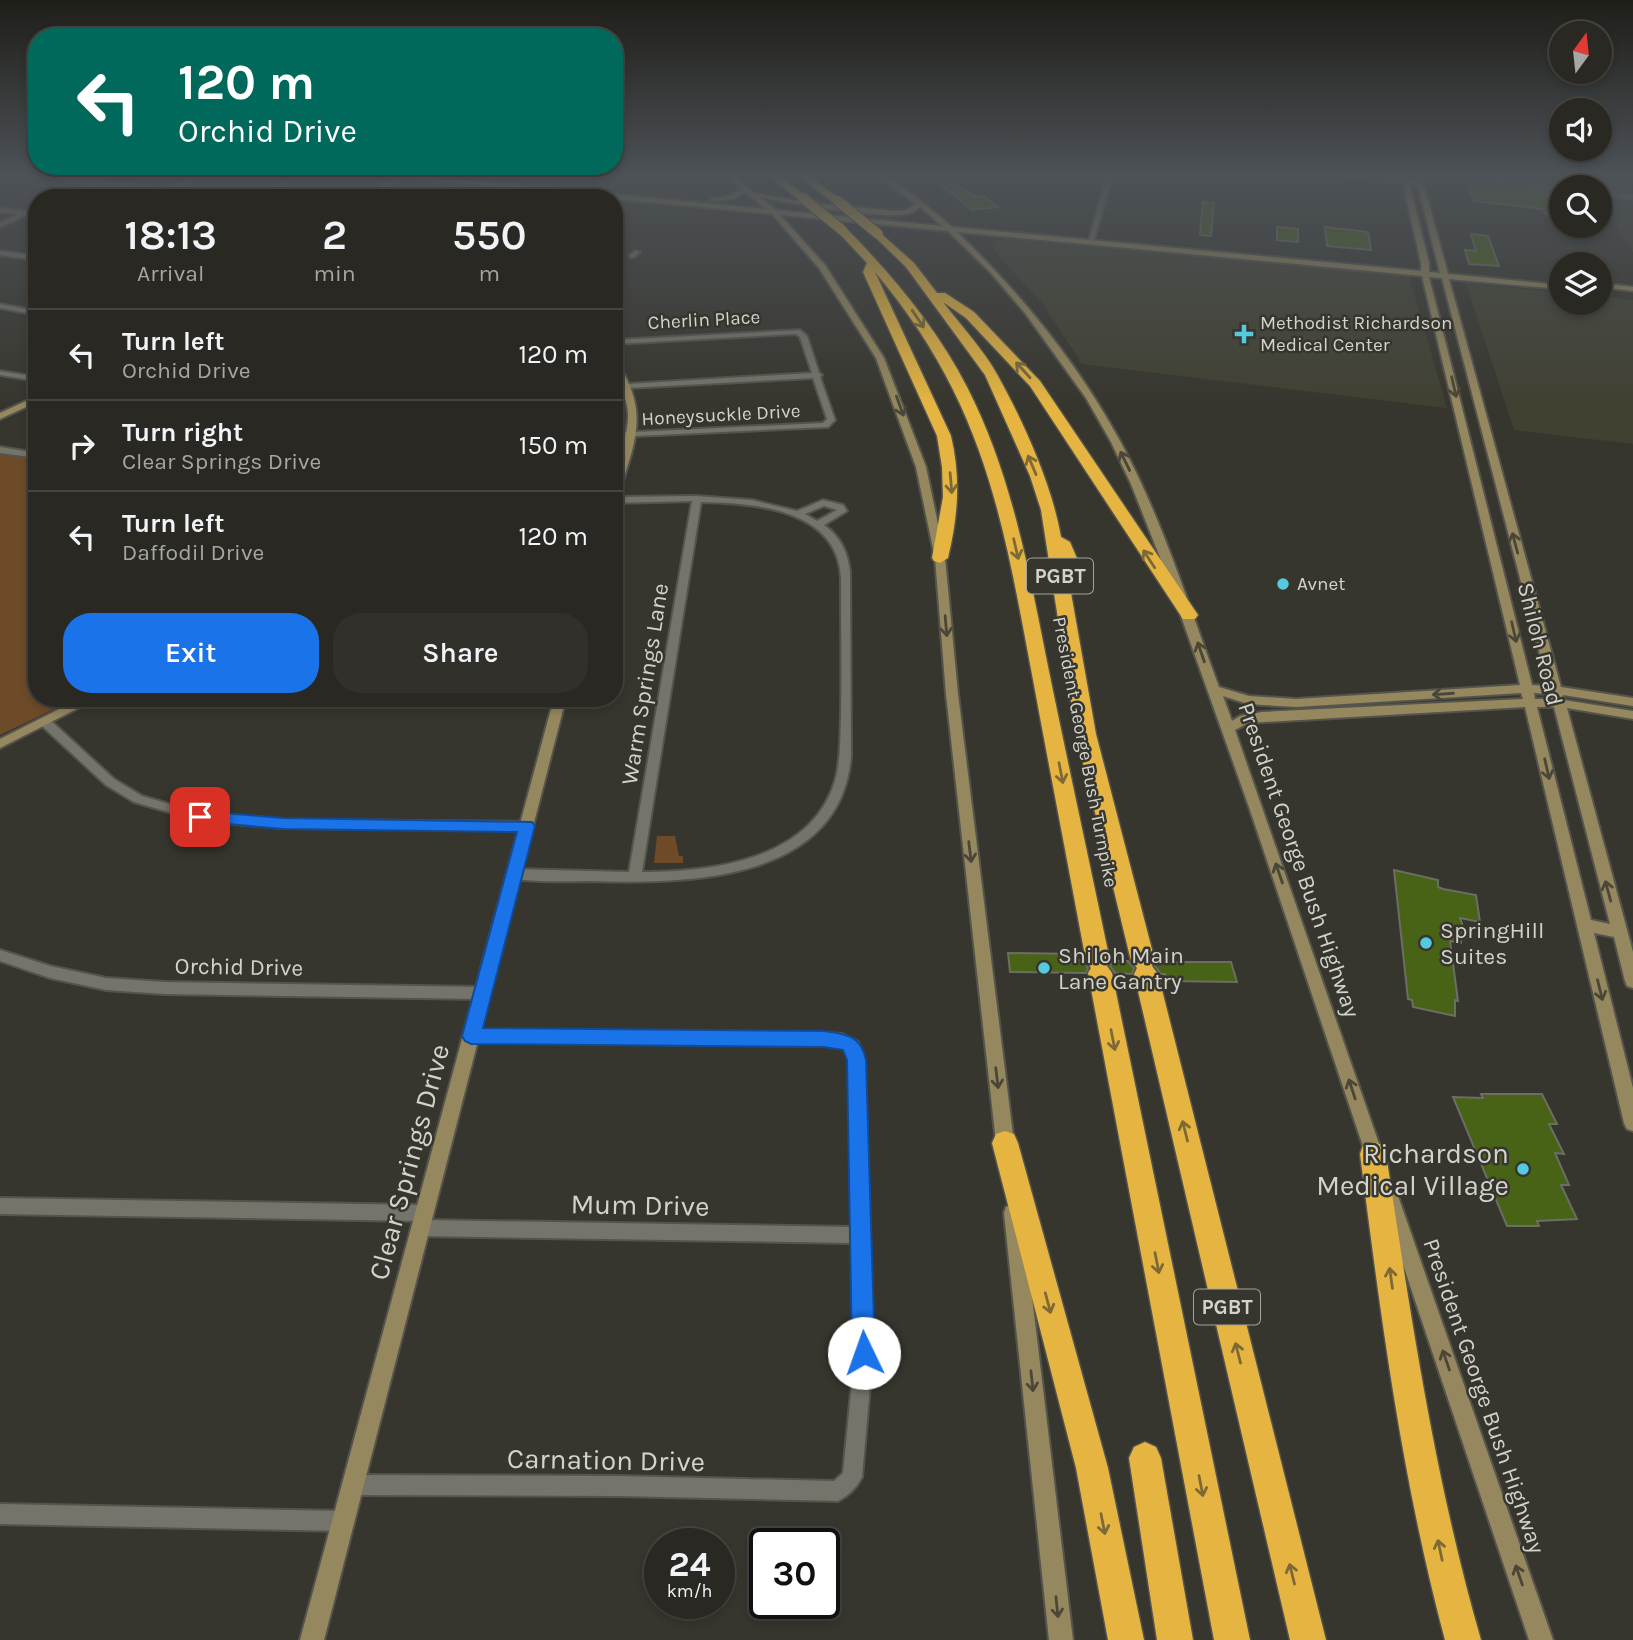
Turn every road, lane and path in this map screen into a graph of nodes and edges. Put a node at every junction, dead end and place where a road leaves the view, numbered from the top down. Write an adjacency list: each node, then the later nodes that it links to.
1 (813, 252): 52 (main road, one-way to 52)
2 (863, 252): 15 (highway, President George Bush Turnpike / PGBT, bridge)
3 (897, 252): 21 (highway, President George Bush Turnpike / PGBT, bridge)
4 (982, 252): 54 (main road, President George Bush Highway, one-way to 4)
5 (1191, 252): 12 (main road)
6 (1236, 252): 12 (main road)
7 (1254, 252): 13 (main road)
8 (1413, 252): 17 (main road)
9 (1421, 252): 18 (main road, Shiloh Road)
10 (1439, 252): 19 (main road, Shiloh Road)
11 (0, 253): 14 (street)
12 (1219, 255): 16 (main road)
13 (1290, 255): 16 (main road); 17 (main road)
14 (28, 257)
15 (871, 260): 52 (highway, one-way to 52); 90 (highway, President George Bush Turnpike / PGBT, one-way to 90)
16 (1277, 260): 18 (main road)
17 (1387, 264): 18 (main road)
18 (1425, 271): 19 (main road); 29 (main road, Shiloh Road)
19 (1444, 273): 20 (main road); 22 (main road); 30 (main road, Shiloh Road)
20 (1549, 280)
21 (926, 284): 49 (highway, President George Bush Turnpike / PGBT, one-way to 21); 54 (highway, one-way to 21)
22 (1549, 286)
23 (1612, 286): 24 (main road)
24 (1633, 289)
25 (1612, 292): 26 (main road)
26 (1633, 294)
27 (0, 306): 28 (street)
28 (28, 311)
29 (1439, 323): 30 (main road); 39 (main road, Shiloh Road, one-way to 39)
30 (1458, 325): 41 (main road, Shiloh Road)
31 (623, 342): 33 (street, Cherlin Place)
32 (0, 373): 34 (street)
33 (818, 375): 36 (street); 40 (street)
34 (28, 378)
35 (623, 379): 36 (main road)
36 (628, 386): 43 (main road)
37 (28, 402): 38 (main road)
38 (0, 416)
39 (1462, 421): 41 (main road); 56 (main road, Shiloh Road, one-way to 56)
40 (829, 422): 43 (street, Honeysuckle Drive)
41 (1484, 426): 57 (main road, Shiloh Road, one-way to 41)
42 (623, 436): 43 (street, Honeysuckle Drive)
43 (629, 436): 46 (main road)
44 (0, 450): 45 (street)
45 (28, 455)
46 (623, 459)
47 (623, 500): 48 (street)
48 (696, 500): 50 (street); 69 (street, Warm Springs Lane)
49 (1049, 510): 53 (highway); 91 (highway, President George Bush Turnpike / PGBT, one-way to 49)
50 (799, 514): 51 (street); 51 (street)
51 (817, 525): 69 (street)
52 (940, 558): 77 (main road, one-way to 77)
53 (1079, 582)
54 (1188, 615): 55 (main road, President George Bush Highway, one-way to 54)
55 (1213, 689): 58 (main road); 65 (main road, President George Bush Highway)
56 (1529, 696): 57 (main road); 58 (main road, one-way to 58); 62 (main road); 70 (main road, Shiloh Road, one-way to 70)
57 (1556, 696): 59 (main road); 63 (main road); 71 (main road, Shiloh Road, one-way to 57)
58 (1356, 700): 62 (main road)
59 (1633, 702)
60 (74, 707): 64 (main road)
61 (558, 707): 67 (main road, Clear Springs Drive)
62 (1366, 711): 65 (main road)
63 (1633, 715)
64 (45, 722): 66 (main road); 67 (street)
65 (1229, 728): 78 (main road, President George Bush Highway, one-way to 65)
66 (0, 744)
67 (527, 826): 68 (main road, Clear Springs Drive)
68 (514, 874): 69 (street); 74 (main road, Clear Springs Drive)
69 (635, 875)
70 (1584, 925): 71 (main road); 76 (main road, Shiloh Road, one-way to 76)
71 (1619, 932): 73 (main road, Shiloh Road)
72 (0, 955): 74 (street, Orchid Drive)
73 (1633, 981)
74 (482, 993): 75 (main road, Clear Springs Drive)
75 (471, 1036): 80 (main road, Clear Springs Drive); 81 (street)
76 (1633, 1123)
77 (1005, 1143): 87 (main road, one-way to 87); 88 (highway, one-way to 88)
78 (1373, 1154): 92 (highway, one-way to 78); 93 (main road, President George Bush Highway, one-way to 78)
79 (0, 1206): 80 (street, Mum Drive)
80 (423, 1221): 81 (street, Mum Drive); 83 (main road, Clear Springs Drive)
81 (859, 1235): 83 (street, Carnation Drive)
82 (1145, 1458): 89 (highway)
83 (353, 1485): 85 (main road, Clear Springs Drive)
84 (0, 1514): 85 (street)
85 (343, 1521): 86 (main road, Clear Springs Drive)
86 (312, 1640)
87 (1061, 1640)
88 (1126, 1640)
89 (1175, 1640)
90 (1232, 1640)
91 (1308, 1640)
92 (1463, 1640)
93 (1541, 1640)

